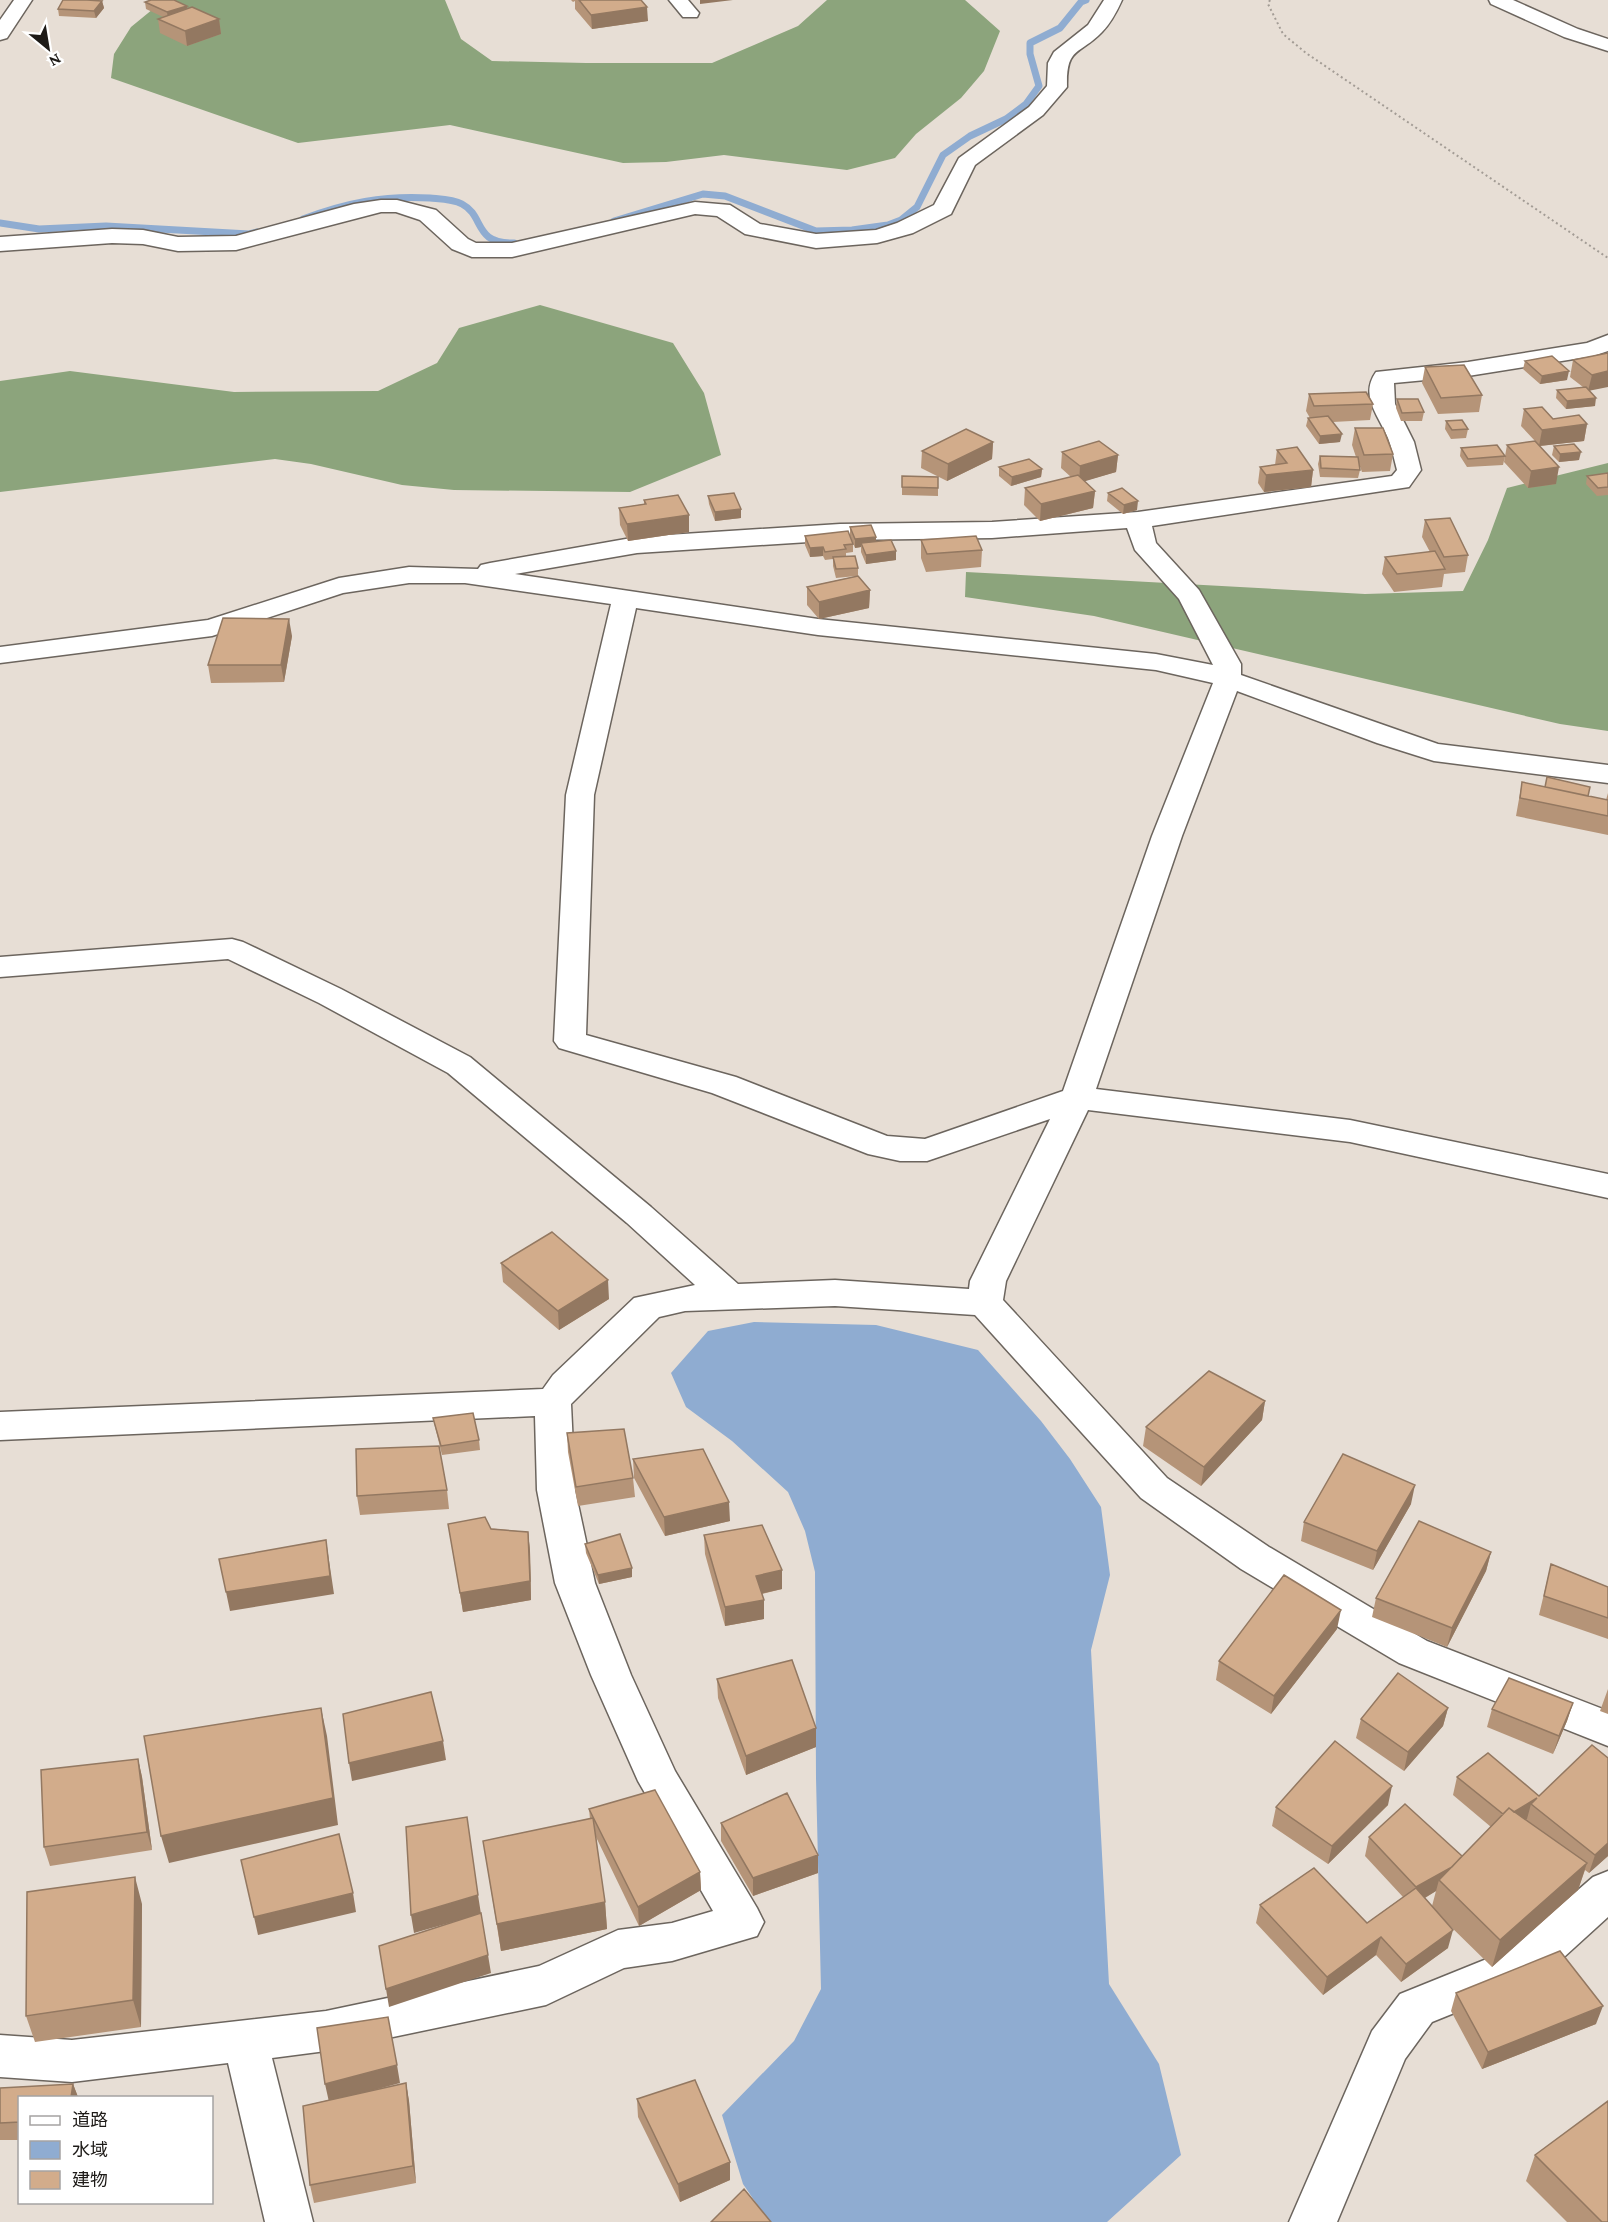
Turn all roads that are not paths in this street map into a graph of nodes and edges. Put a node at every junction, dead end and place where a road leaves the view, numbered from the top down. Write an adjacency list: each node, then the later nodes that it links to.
1 (22, 0): 4 (street)
2 (1113, 0): 6 (street)
3 (1498, 0): 5 (street)
4 (0, 34)
5 (1608, 45)
6 (0, 244)
7 (1608, 342): 8 (street)
8 (1138, 520): 9 (street); 12 (street)
9 (465, 575): 10 (street); 11 (street)
10 (625, 600): 12 (street); 15 (street)
11 (0, 656)
12 (1228, 680): 13 (street); 15 (street)
13 (1608, 774)
14 (0, 967): 17 (street)
15 (1077, 1098): 16 (street); 18 (street)
16 (1608, 1186)
17 (728, 1295): 18 (street); 19 (street)
18 (985, 1303): 21 (street)
19 (553, 1401): 20 (street); 23 (street)
20 (0, 1426)
21 (1608, 1729)
22 (1608, 1890): 26 (street)
23 (245, 2042): 24 (street); 25 (street)
24 (0, 2056)
25 (289, 2222)
26 (1313, 2222)

